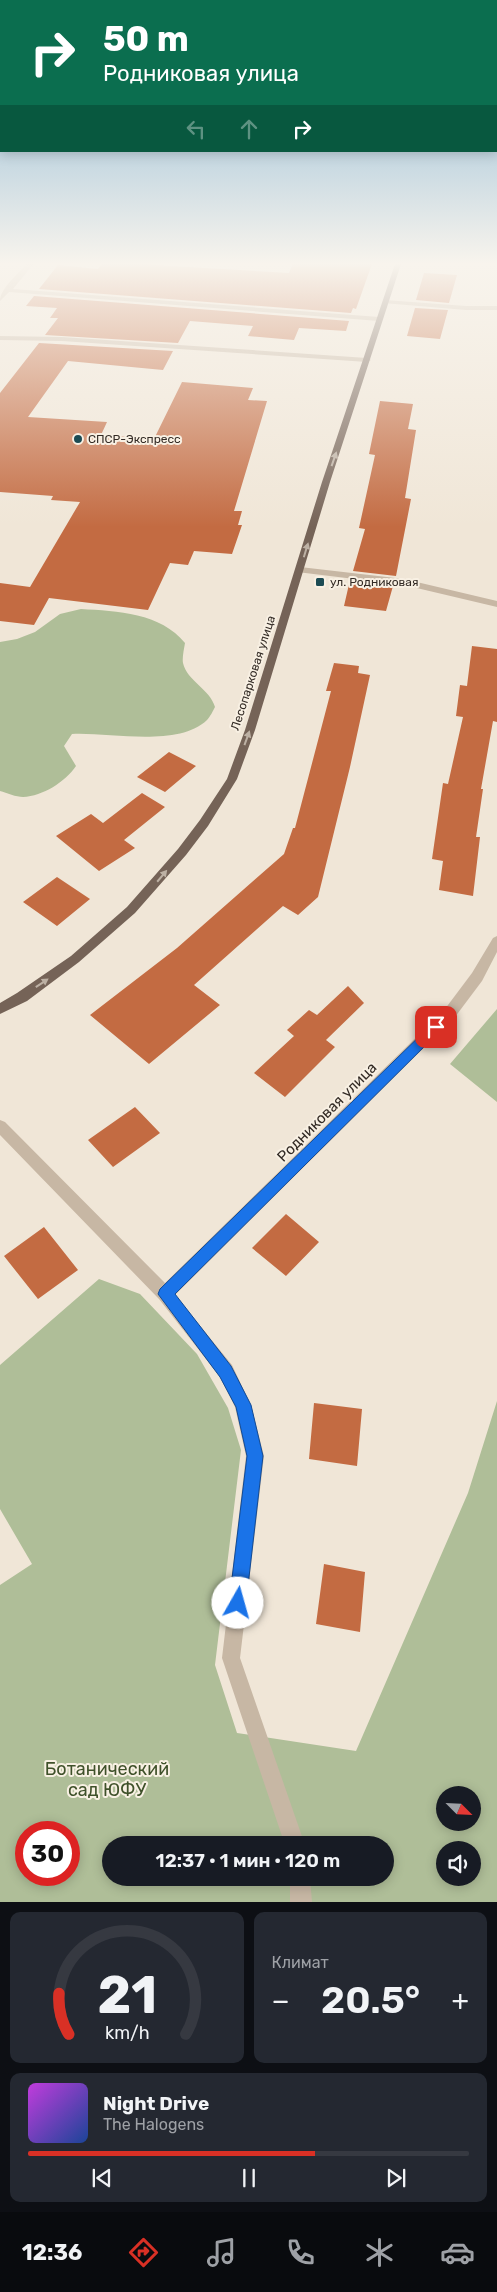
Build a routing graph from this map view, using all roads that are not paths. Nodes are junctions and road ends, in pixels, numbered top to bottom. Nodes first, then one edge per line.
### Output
1 (218, 350) edge
2 (369, 350) edge
3 (366, 360) junction
4 (300, 570) junction
5 (497, 604) edge
6 (497, 941) edge
7 (0, 1009) edge
8 (0, 1126) edge
9 (166, 1294) junction
10 (292, 1836) edge
11 (300, 1886) edge
12 (300, 1902) edge

1 - 3 street
2 - 3 main road, Лесопарковая улица
4 -> 3 main road, Лесопарковая улица
4 - 5 street
7 -> 4 main road, Лесопарковая улица
6 - 9 street, Родниковая улица
8 - 9 street
9 - 10 street
11 - 12 street

